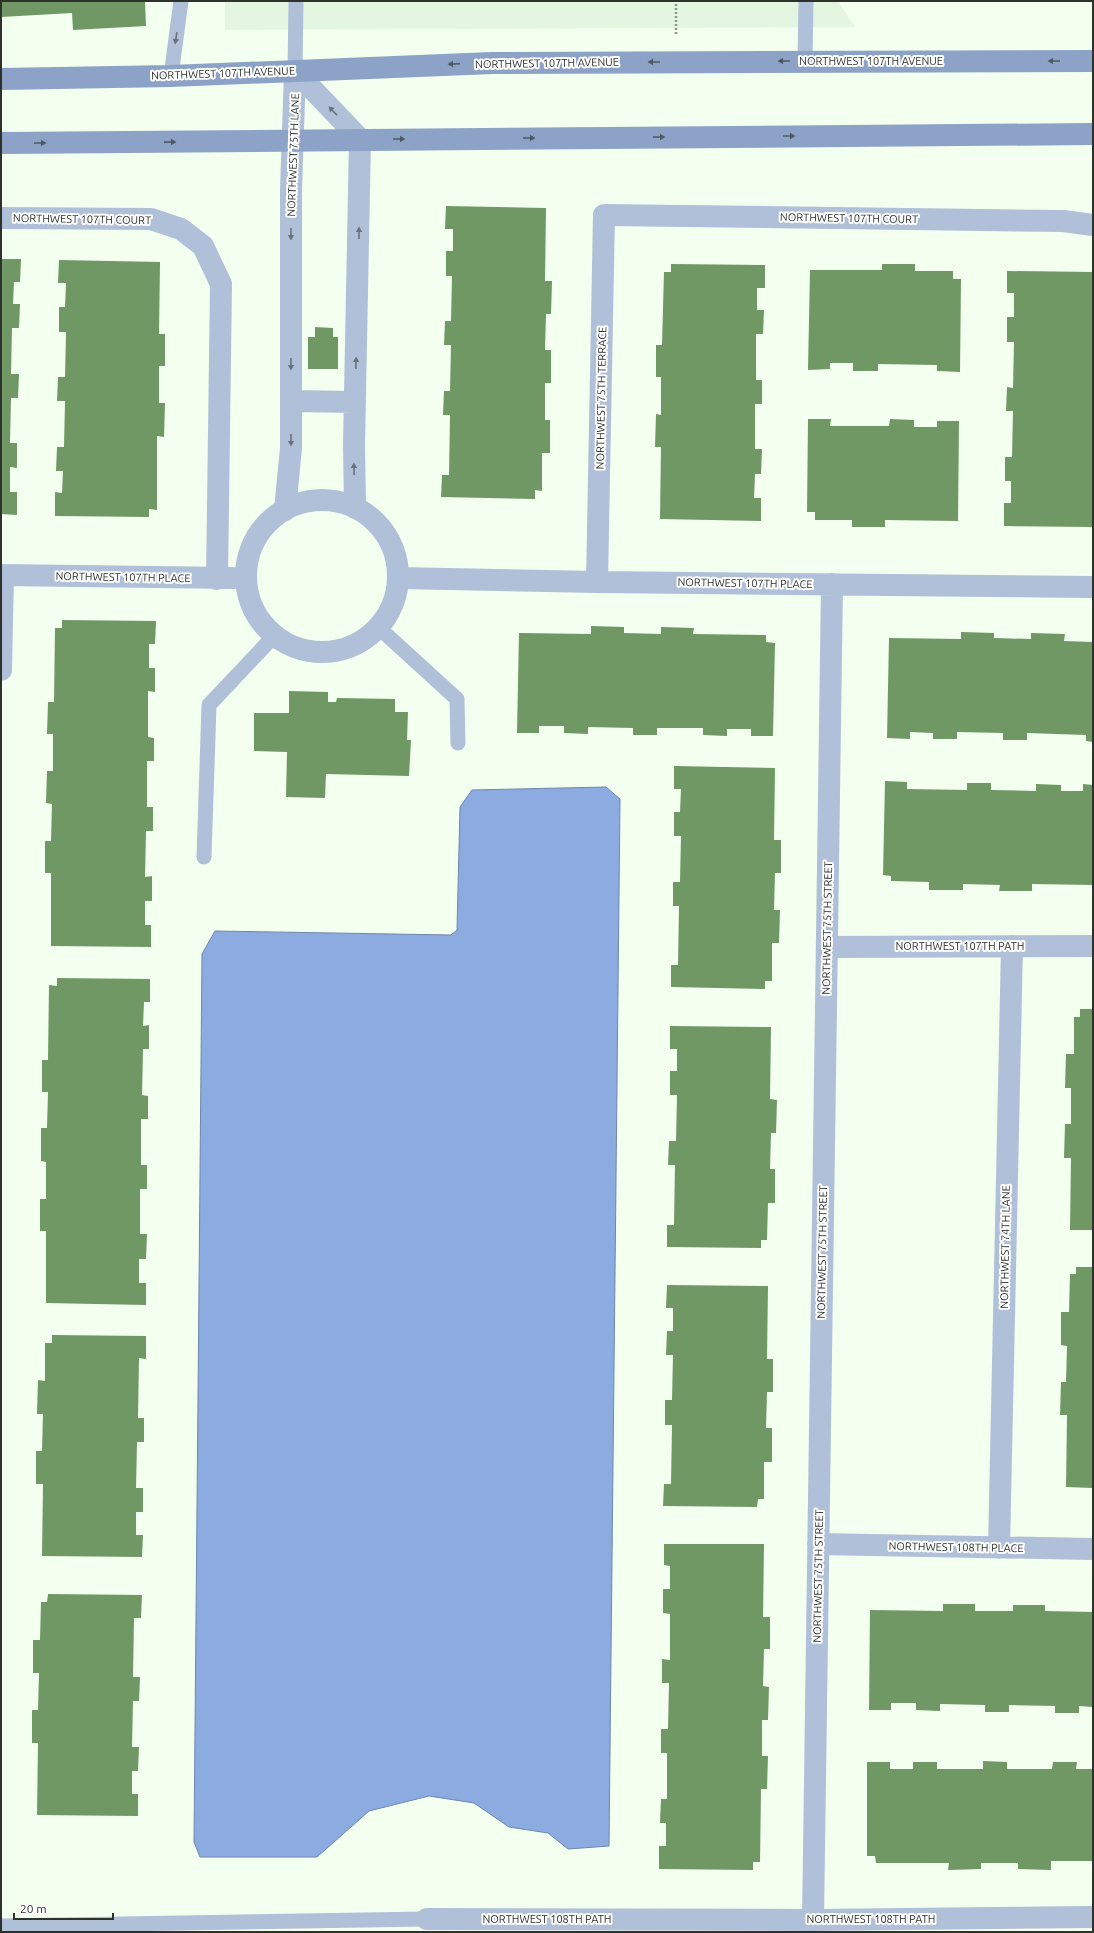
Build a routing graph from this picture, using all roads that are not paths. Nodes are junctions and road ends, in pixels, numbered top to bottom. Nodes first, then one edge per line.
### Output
1 (181, 1) edge
2 (296, 1) edge
3 (806, 1) edge
4 (805, 61) junction
5 (1093, 61) edge
6 (295, 71) junction
7 (171, 76) junction
8 (1, 79) edge
9 (1093, 134) edge
10 (360, 139) junction
11 (293, 140) junction
12 (1, 143) edge
13 (604, 215) joint
14 (1, 218) edge
15 (1093, 225) edge
16 (291, 401) junction
17 (355, 402) junction
18 (355, 508) junction
19 (285, 510) junction
20 (2, 575) edge
21 (246, 578) junction
22 (398, 578) junction
23 (217, 579) junction
24 (597, 582) junction
25 (832, 584) junction
26 (1093, 587) edge
27 (378, 627) junction
28 (274, 636) junction
29 (1, 670) edge
30 (458, 743) dead end
31 (204, 857) dead end
32 (1012, 946) junction
33 (1093, 946) edge
34 (827, 947) junction
35 (818, 1544) junction
36 (999, 1548) junction
37 (1093, 1549) edge
38 (1093, 1917) edge
39 (427, 1919) joint
40 (813, 1920) junction
41 (1, 1926) edge

1 -> 7 lane
2 - 6 lane
3 - 4 lane
5 -> 4 main road, NORTHWEST 107TH AVENUE
4 -> 6 main road, NORTHWEST 107TH AVENUE
6 - 7 main road, NORTHWEST 107TH AVENUE
10 -> 6 street, NORTHWEST 75TH LANE
6 - 11 street, NORTHWEST 75TH LANE
7 - 8 main road, NORTHWEST 107TH AVENUE
10 -> 9 main road
10 - 11 main road
17 -> 10 street
12 -> 11 main road
11 -> 16 street, NORTHWEST 75TH LANE
13 - 15 street, NORTHWEST 107TH COURT
13 - 24 street, NORTHWEST 75TH TERRACE
14 - 23 street, NORTHWEST 107TH COURT
16 - 17 street
16 -> 19 street, NORTHWEST 75TH LANE
18 -> 17 street
18 - 19 street
18 - 22 street
19 - 21 street
20 - 23 street, NORTHWEST 107TH PLACE
20 - 29 street
21 - 23 street, NORTHWEST 107TH PLACE
21 - 28 street
22 - 24 street, NORTHWEST 107TH PLACE
22 - 27 street
24 - 25 street, NORTHWEST 107TH PLACE
25 - 26 street, NORTHWEST 107TH PLACE
25 - 34 street, NORTHWEST 75TH STREET
27 - 28 street
27 - 30 lane
28 - 31 lane
32 - 33 street, NORTHWEST 107TH PATH
32 - 34 street, NORTHWEST 107TH PATH
32 - 36 street, NORTHWEST 74TH LANE
34 - 35 street, NORTHWEST 75TH STREET
35 - 36 street, NORTHWEST 108TH PLACE
35 - 40 street, NORTHWEST 75TH STREET
36 - 37 street, NORTHWEST 108TH PLACE
38 - 40 street, NORTHWEST 108TH PATH
39 - 40 street, NORTHWEST 108TH PATH
39 - 41 lane, NORTHWEST 108TH PATH

